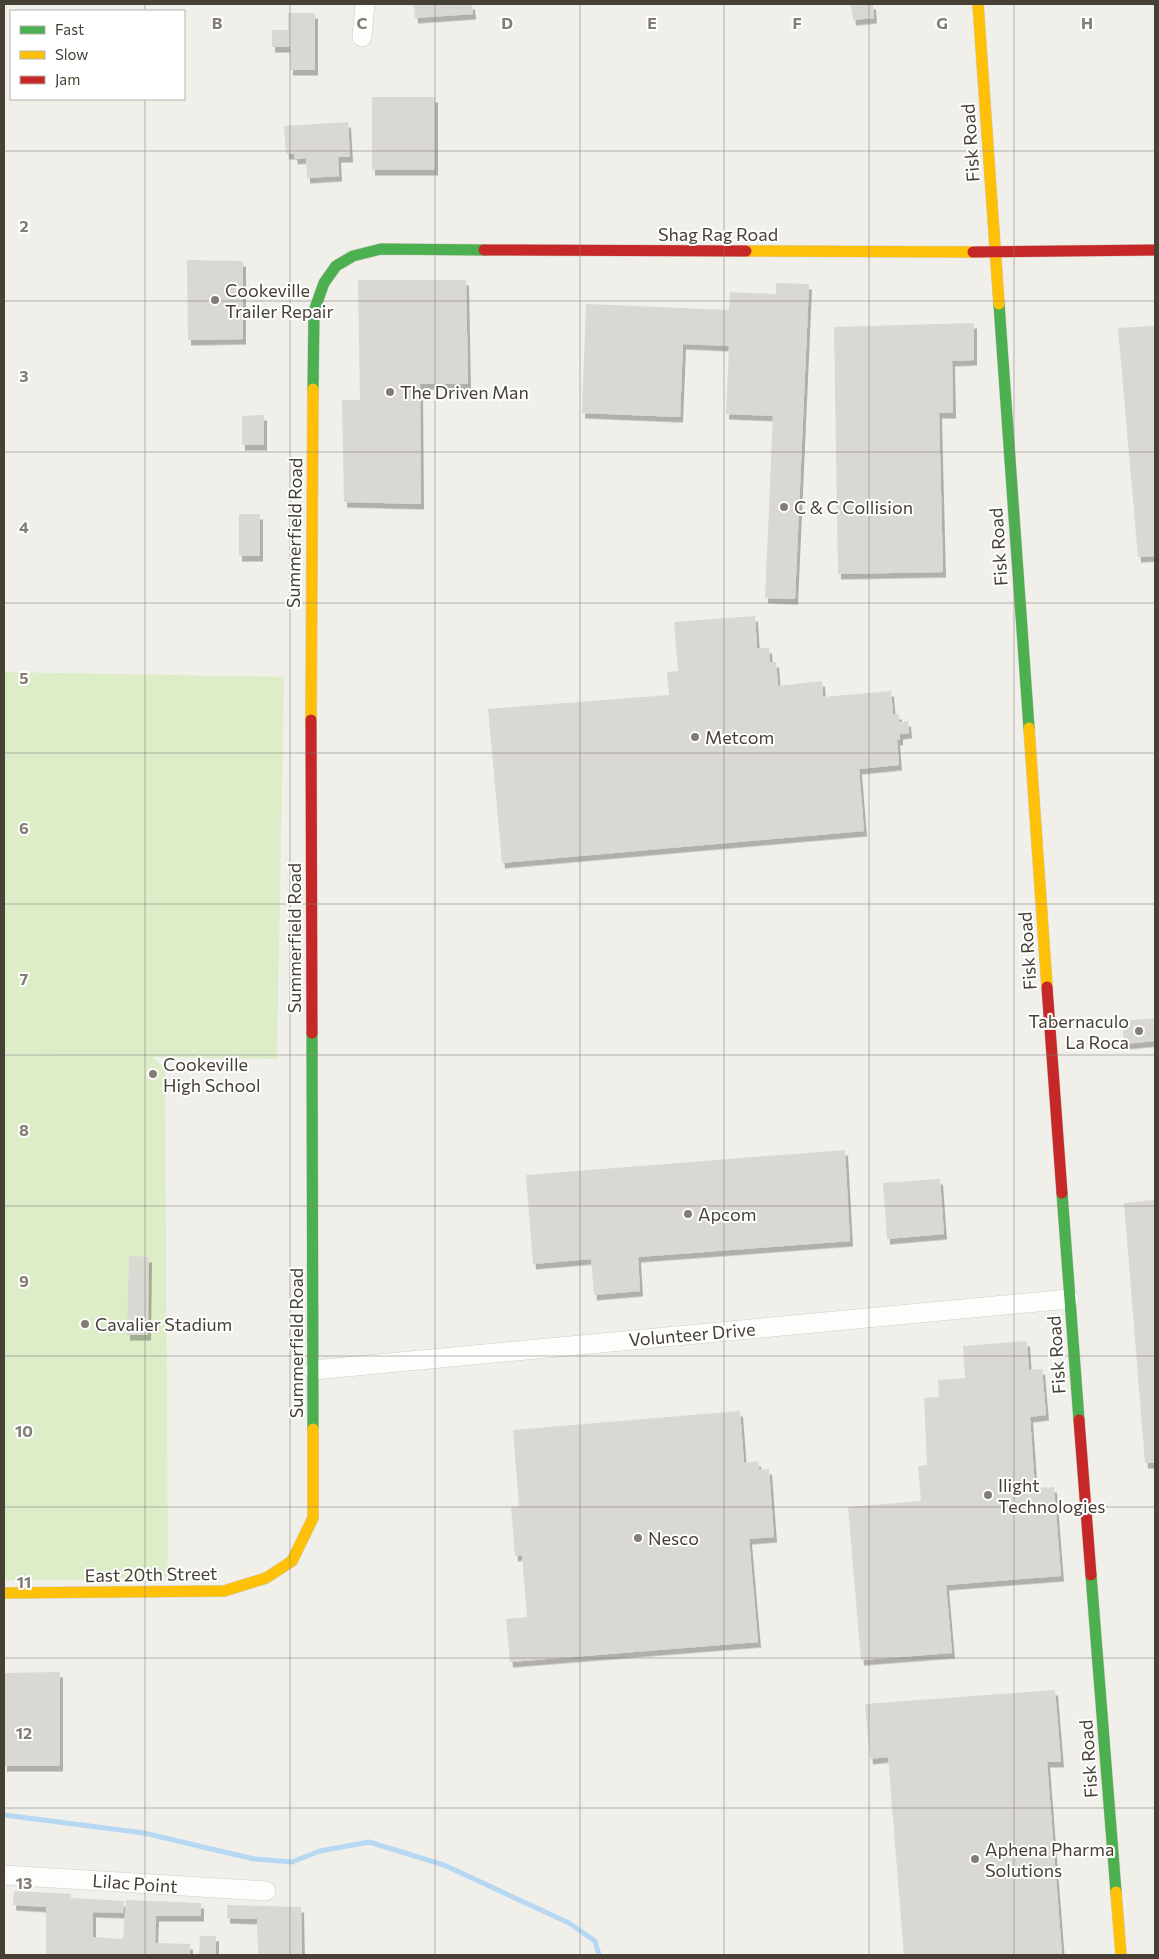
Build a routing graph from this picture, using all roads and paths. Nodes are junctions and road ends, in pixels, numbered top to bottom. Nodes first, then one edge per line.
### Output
1 (365, 4) edge
2 (978, 4) edge
3 (362, 36) dead end
4 (1155, 250) edge
5 (994, 252) junction
6 (314, 311) joint
7 (1070, 1299) junction
8 (314, 1370) junction
9 (292, 1561) joint
10 (4, 1593) edge
11 (4, 1875) edge
12 (266, 1891) dead end
13 (1121, 1955) edge

1 - 3 street
2 - 5 street, Fisk Road
4 - 5 street, Shag Rag Road
5 - 6 street, Shag Rag Road
5 - 7 street, Fisk Road
6 - 8 street, Summerfield Road
7 - 8 street, Volunteer Drive
7 - 13 street, Fisk Road
8 - 9 street, Summerfield Road
9 - 10 street, East 20th Street
11 - 12 street, Lilac Point

